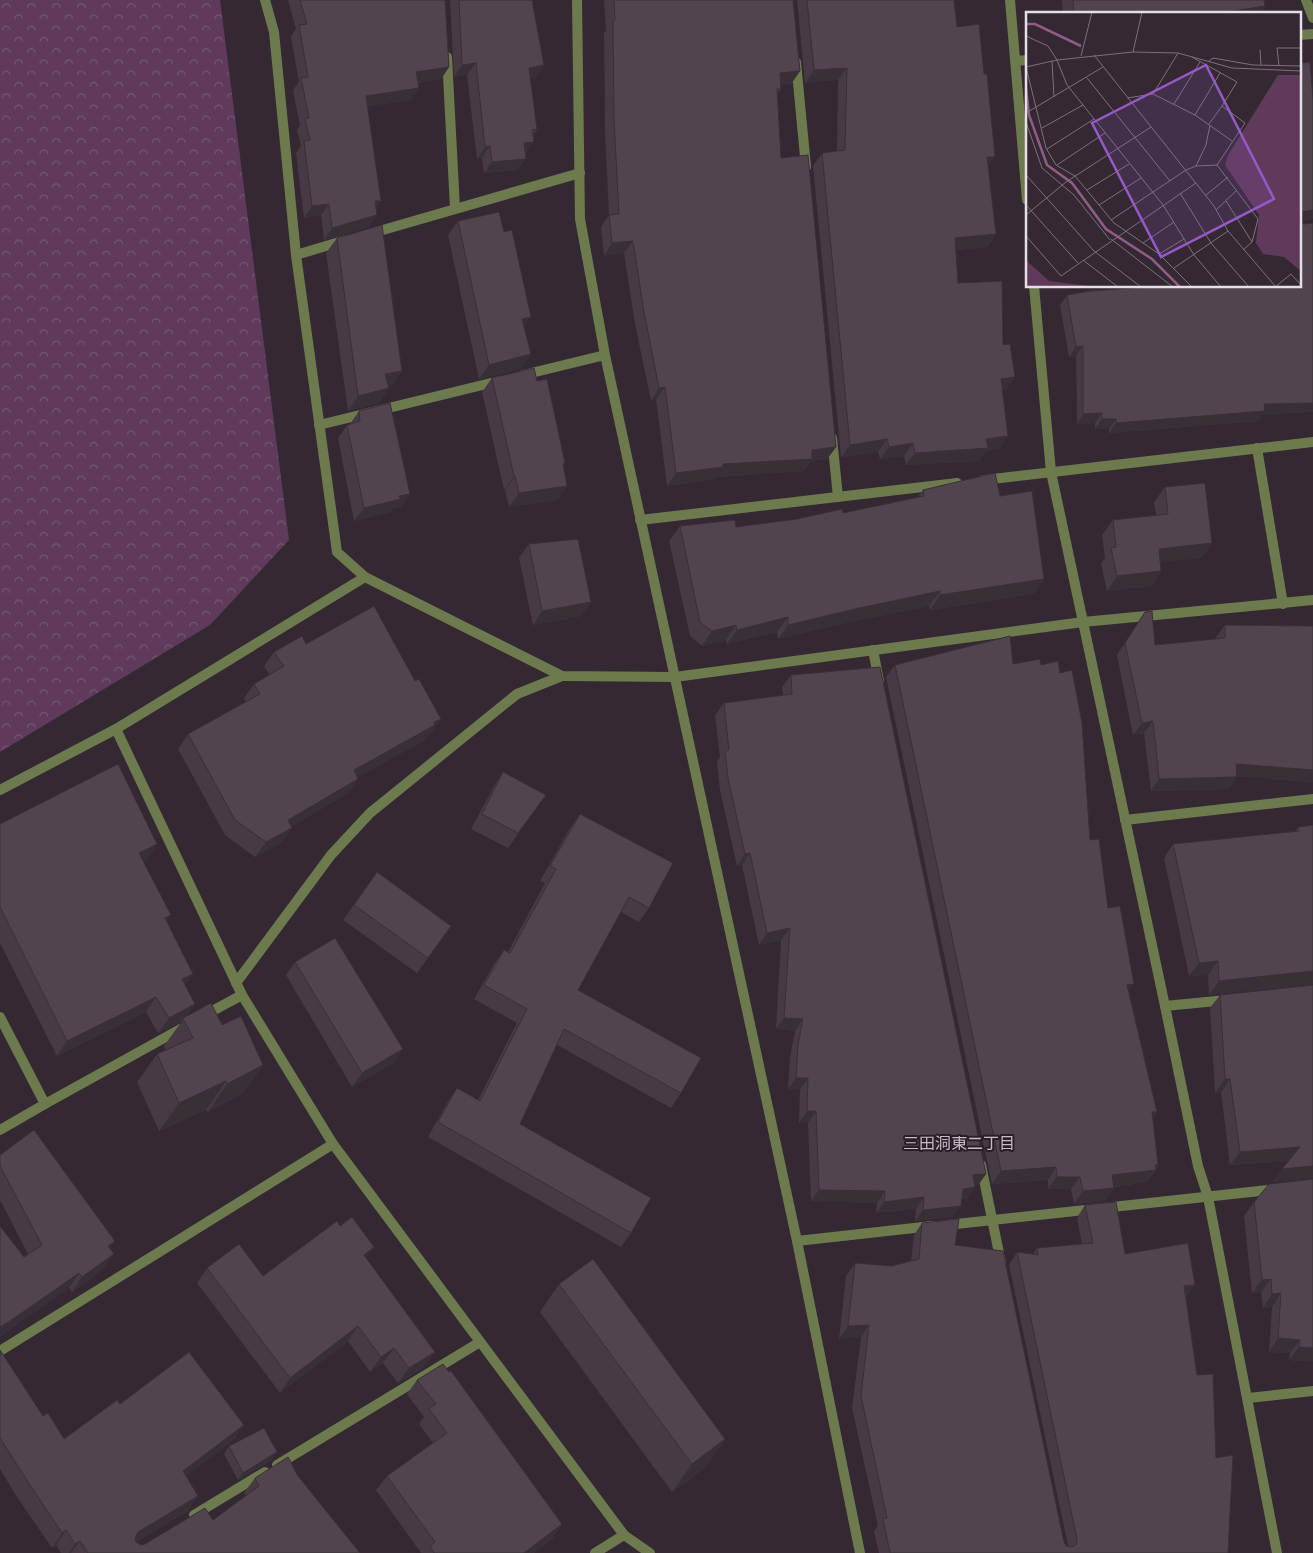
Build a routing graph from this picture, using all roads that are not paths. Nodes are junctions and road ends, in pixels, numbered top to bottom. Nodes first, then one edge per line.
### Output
1 (265, 0) edge
2 (577, 0) edge
3 (1010, 0) edge
4 (1306, 0) edge
5 (1313, 18) edge
6 (1313, 34) edge
7 (1300, 36) edge
8 (446, 50) edge
9 (795, 50) edge
10 (1026, 60) edge
11 (1016, 61) junction
12 (580, 173) junction
13 (808, 179) edge
14 (1026, 187) edge
15 (455, 208) junction
16 (296, 255) junction
17 (1034, 288) edge
18 (605, 355) junction
19 (319, 425) junction
20 (831, 427) edge
21 (1313, 442) edge
22 (1257, 448) junction
23 (1051, 472) junction
24 (838, 497) junction
25 (640, 520) junction
26 (365, 577) junction
27 (1313, 600) edge
28 (1283, 604) junction
29 (1083, 622) junction
30 (873, 650) junction
31 (562, 676) junction
32 (675, 677) junction
33 (881, 689) edge
34 (116, 729) junction
35 (0, 790) edge
36 (1313, 799) edge
37 (1125, 820) junction
38 (236, 983) junction
39 (242, 995) junction
40 (1234, 999) edge
41 (1165, 1006) junction
42 (0, 1017) edge
43 (45, 1104) junction
44 (0, 1130) edge
45 (333, 1144) junction
46 (978, 1152) edge
47 (1284, 1188) edge
48 (1208, 1197) junction
49 (992, 1219) junction
50 (796, 1241) junction
51 (1004, 1277) edge
52 (480, 1342) junction
53 (0, 1351) edge
54 (1313, 1391) edge
55 (1248, 1398) junction
56 (182, 1522) edge
57 (624, 1535) junction
58 (595, 1553) edge
59 (650, 1553) edge
60 (860, 1553) edge
61 (1277, 1553) edge

1 - 16 street
2 - 12 street
3 - 11 street
4 - 5 street
6 - 7 street
8 - 15 street
9 - 13 street
10 - 11 street
11 - 14 street
12 - 15 street
12 - 18 street
15 - 16 street
16 - 19 street
17 - 23 street
18 - 19 street
18 - 25 street
19 - 26 street
20 - 24 street
21 - 22 street
22 - 23 street
22 - 28 street
23 - 24 street
23 - 29 street
24 - 25 street
25 - 32 street
26 - 31 street
26 - 34 street
27 - 28 street
28 - 29 street
29 - 30 street
29 - 37 street
30 - 32 street
30 - 33 street
31 - 32 street
31 - 38 street
32 - 50 street
34 - 35 street
34 - 38 street
36 - 37 street
37 - 41 street
38 - 39 street
39 - 43 street
39 - 45 street
40 - 41 street
41 - 48 street
42 - 43 street
43 - 44 street
45 - 52 street
45 - 53 street
46 - 49 street
47 - 48 street
48 - 49 street
48 - 55 street
49 - 50 street
49 - 51 street
50 - 60 street
52 - 56 street
52 - 57 street
54 - 55 street
55 - 61 street
57 - 58 street
57 - 59 street

